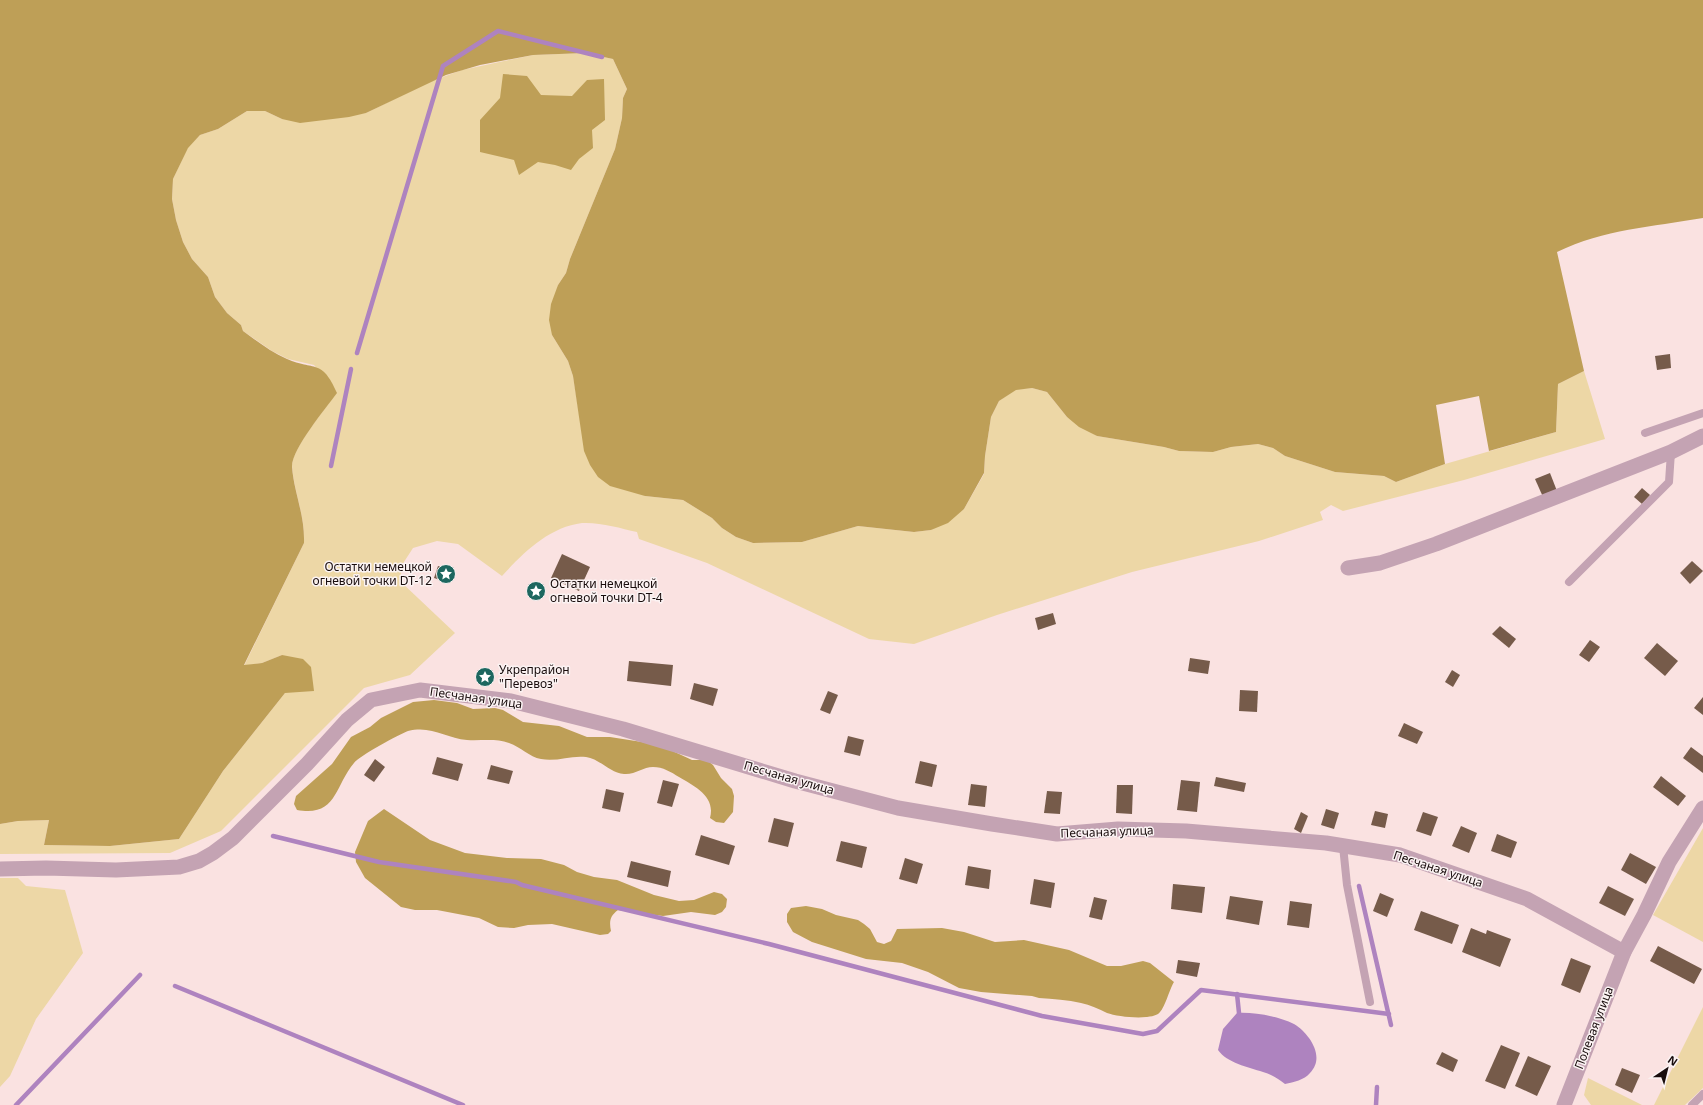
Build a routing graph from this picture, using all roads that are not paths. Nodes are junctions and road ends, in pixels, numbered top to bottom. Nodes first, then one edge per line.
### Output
1 (1703, 413) edge
2 (1645, 433) dead end
3 (1703, 436) edge
4 (1671, 452) junction
5 (1348, 568) dead end
6 (1569, 582) dead end
7 (1703, 808) edge
8 (1343, 846) junction
9 (0, 869) edge
10 (1624, 952) junction
11 (1370, 1002) dead end
12 (1703, 1094) edge
13 (1566, 1104) edge
14 (1692, 1105) edge

1 - 2 lane
3 - 4 street
4 - 5 street
4 - 6 lane
7 - 10 street
8 - 9 street, Песчаная улица
8 - 10 street, Песчаная улица
8 - 11 lane
10 - 13 street, Полевая улица
12 - 14 lane

